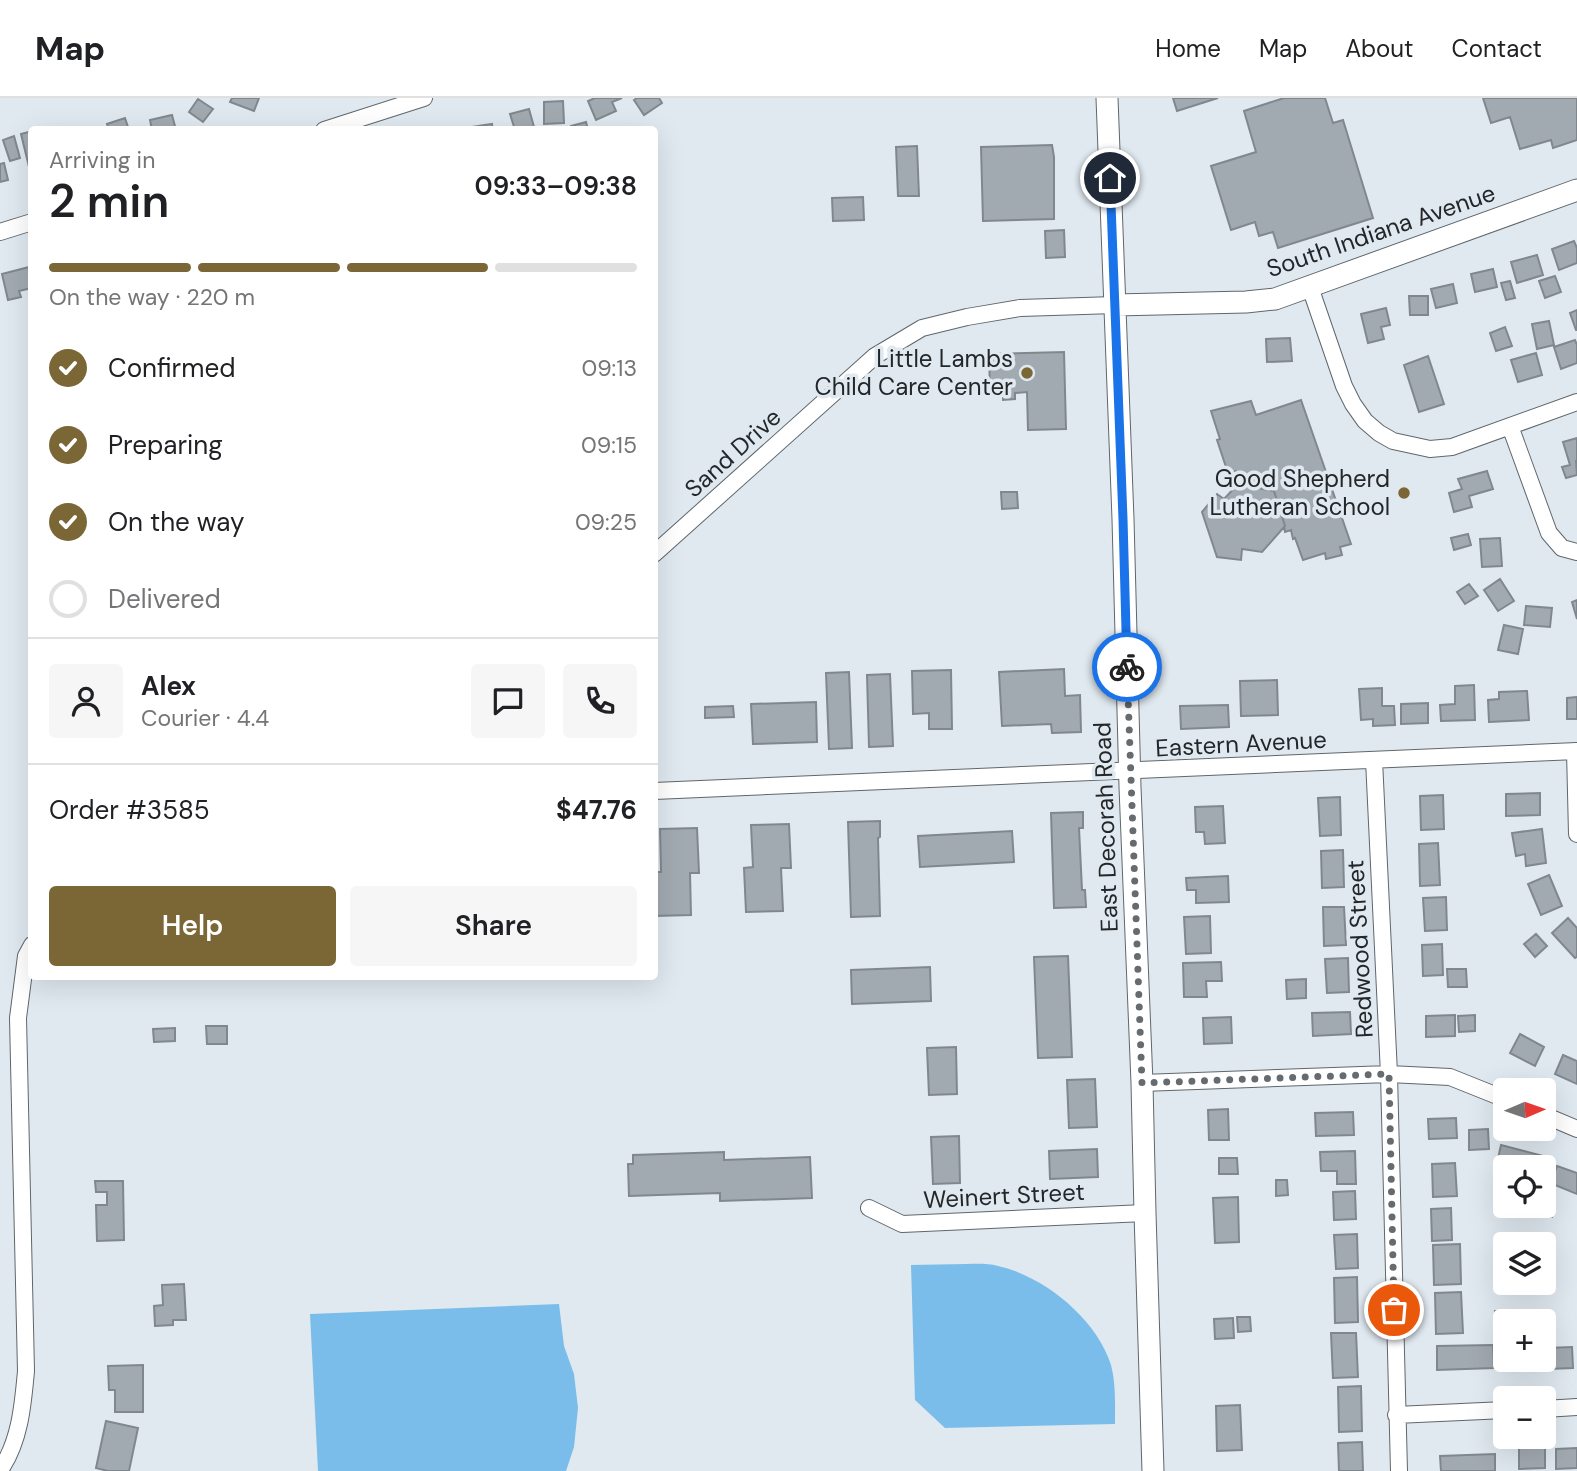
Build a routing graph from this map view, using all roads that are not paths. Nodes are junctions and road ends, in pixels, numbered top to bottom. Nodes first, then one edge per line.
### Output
1 (424, 98) edge
2 (1107, 98) edge
3 (336, 126) edge
4 (1577, 190) edge
5 (28, 223) edge
6 (0, 232) edge
7 (1310, 287) junction
8 (1115, 305) junction
9 (1577, 402) edge
10 (1510, 426) junction
11 (658, 550) edge
12 (1564, 553) edge
13 (1576, 751) edge
14 (1374, 760) junction
15 (1130, 771) junction
16 (658, 791) edge
17 (1577, 834) edge
18 (28, 952) edge
19 (1389, 1074) junction
20 (1142, 1083) junction
21 (1493, 1094) edge
22 (1556, 1120) edge
23 (1577, 1129) edge
24 (869, 1208) dead end
25 (1144, 1213) junction
26 (1577, 1407) edge
27 (1556, 1408) edge
28 (1493, 1411) edge
29 (1396, 1415) junction
30 (0, 1470) edge
31 (1153, 1471) edge
32 (1399, 1471) edge

1 - 3 street
2 - 8 street, East Decorah Road
4 - 7 street, South Indiana Avenue
5 - 6 street
7 - 8 street, South Indiana Avenue
7 - 10 street
8 - 11 street, Sand Drive
8 - 15 street, East Decorah Road
9 - 10 street
10 - 12 street
13 - 14 street, Eastern Avenue
13 - 17 street
14 - 15 street, Eastern Avenue
14 - 19 street, Redwood Street
15 - 16 street, Eastern Avenue
15 - 20 street, East Decorah Road
18 - 30 street
19 - 20 street
19 - 21 street
19 - 29 street, Redwood Street
20 - 25 street, East Decorah Road
22 - 23 street
24 - 25 street, Weinert Street
25 - 31 street, East Decorah Road
26 - 27 street
28 - 29 street
29 - 32 street, Redwood Street

